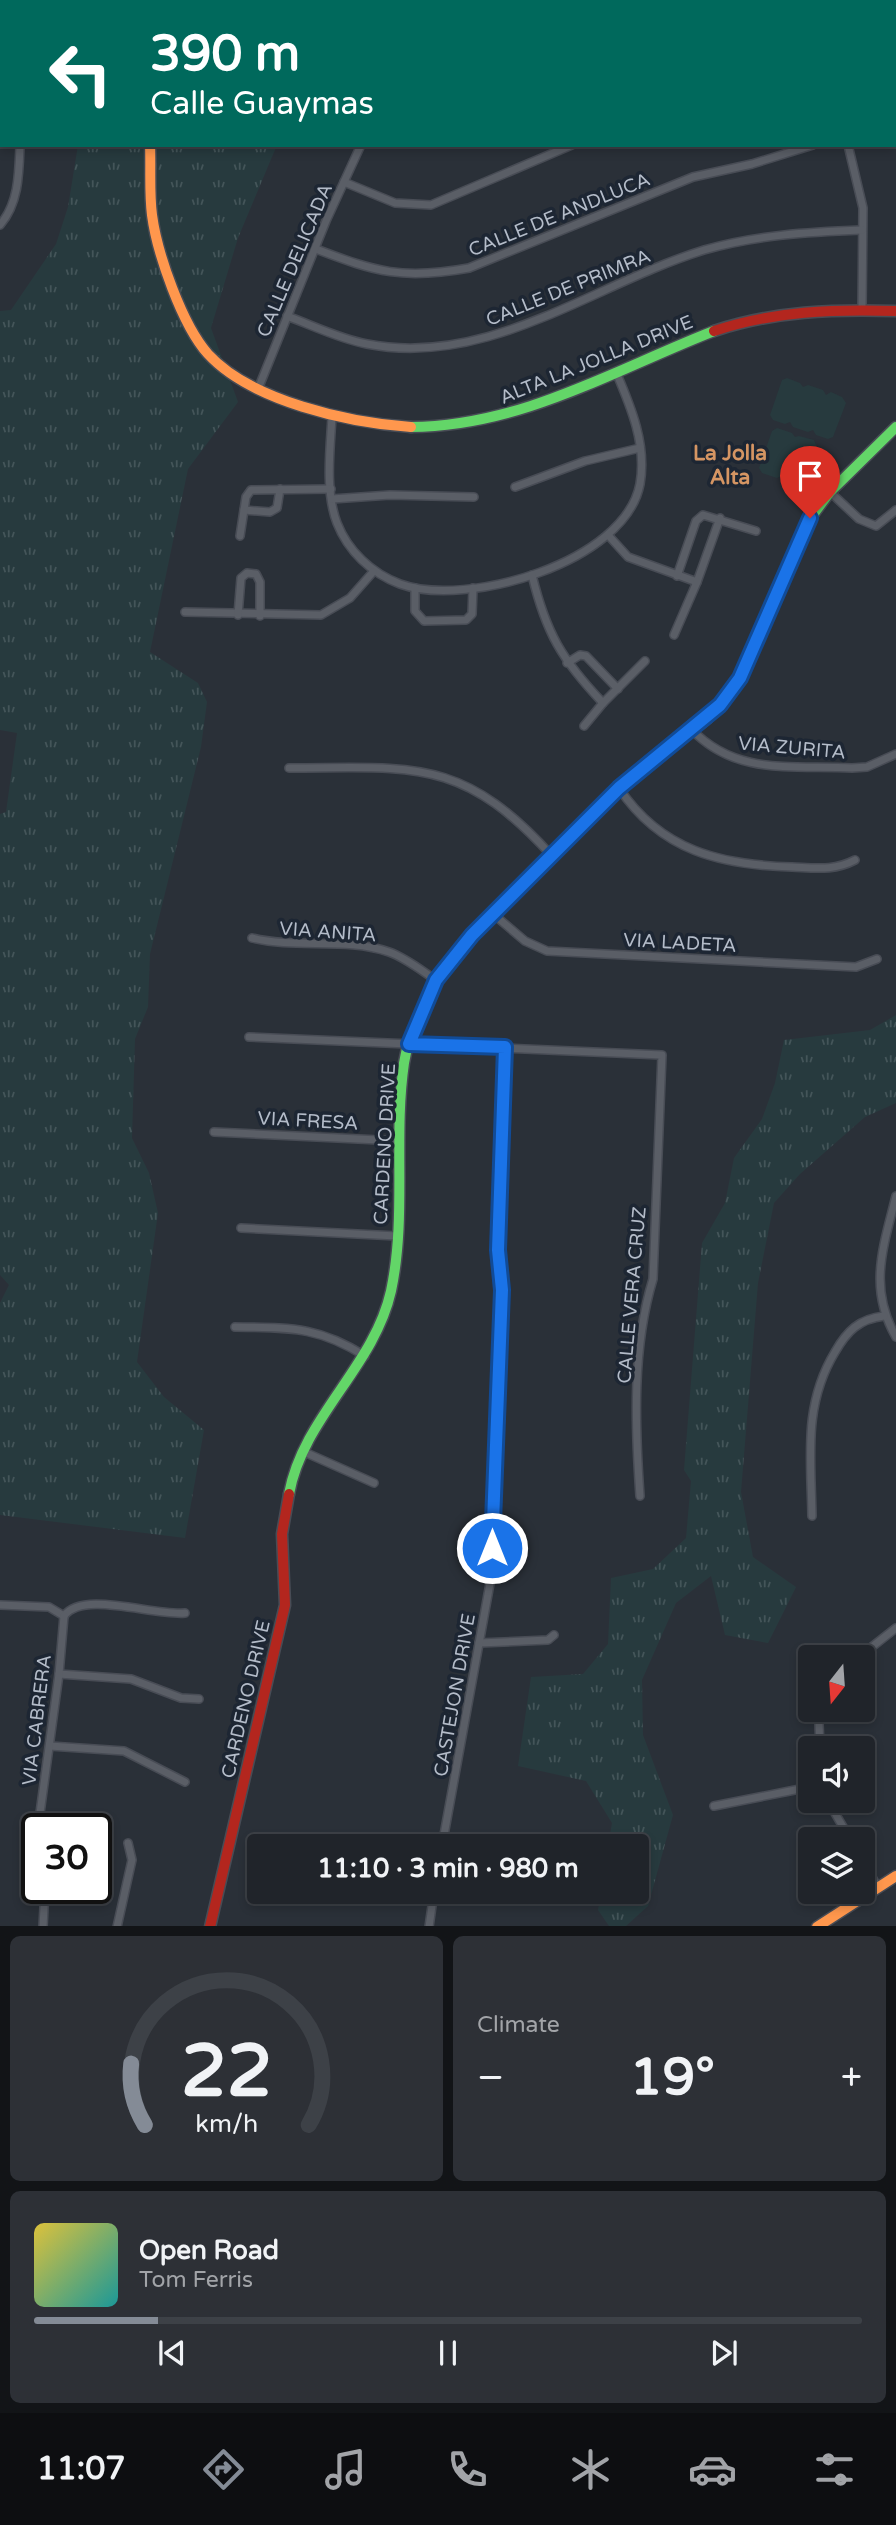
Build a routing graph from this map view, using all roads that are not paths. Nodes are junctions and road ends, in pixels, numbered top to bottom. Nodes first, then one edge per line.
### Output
1 (20, 147) edge
2 (150, 147) edge
3 (360, 147) edge
4 (567, 147) edge
5 (807, 147) edge
6 (848, 147) edge
7 (344, 182) junction
8 (0, 225) edge
9 (862, 230) junction
10 (316, 249) junction
11 (862, 309) junction
12 (896, 311) edge
13 (288, 316) junction
14 (615, 372) junction
15 (258, 388) junction
16 (332, 417) junction
17 (896, 427) edge
18 (640, 448) junction
19 (515, 487) dead end
20 (280, 489) junction
21 (331, 489) junction
22 (830, 492) junction
23 (474, 497) dead end
24 (332, 499) junction
25 (244, 510) junction
26 (896, 510) edge
27 (720, 518) junction
28 (756, 531) dead end
29 (608, 535) junction
30 (240, 536) dead end
31 (373, 572) junction
32 (532, 575) junction
33 (677, 576) junction
34 (696, 582) junction
35 (415, 588) junction
36 (473, 588) junction
37 (185, 612) dead end
38 (238, 615) junction
39 (260, 616) junction
40 (674, 635) dead end
41 (645, 661) dead end
42 (567, 663) junction
43 (618, 689) junction
44 (603, 704) junction
45 (584, 726) dead end
46 (692, 730) junction
47 (896, 754) edge
48 (289, 768) dead end
49 (619, 788) junction
50 (551, 855) junction
51 (855, 860) dead end
52 (492, 913) junction
53 (252, 938) dead end
54 (877, 959) dead end
55 (436, 980) junction
56 (250, 1037) dead end
57 (409, 1044) junction
58 (505, 1047) junction
59 (214, 1132) dead end
60 (400, 1141) junction
61 (896, 1196) edge
62 (241, 1228) dead end
63 (397, 1236) junction
64 (884, 1316) junction
65 (235, 1327) dead end
66 (896, 1338) edge
67 (365, 1356) junction
68 (302, 1451) junction
69 (374, 1483) dead end
70 (639, 1496) dead end
71 (812, 1516) dead end
72 (0, 1605) edge
73 (185, 1613) dead end
74 (64, 1615) junction
75 (896, 1628) edge
76 (554, 1634) dead end
77 (479, 1643) junction
78 (874, 1645) edge
79 (59, 1674) junction
80 (199, 1699) dead end
81 (50, 1746) junction
82 (185, 1783) dead end
83 (798, 1789) edge
84 (714, 1806) dead end
85 (40, 1813) edge
86 (444, 1834) edge
87 (128, 1843) dead end
88 (896, 1876) edge
89 (875, 1883) edge
90 (878, 1888) junction
91 (44, 1904) edge
92 (432, 1904) edge
93 (43, 1926) edge
94 (117, 1926) edge
95 (210, 1926) edge
96 (429, 1926) edge
97 (819, 1926) edge

1 - 8 street
2 - 15 street, ALTA LA JOLLA DRIVE
3 - 7 street, CALLE DELICADA
4 - 7 street
5 - 10 street, CALLE DE ANDLUCA
6 - 9 street
7 - 10 street, CALLE DELICADA
9 - 11 street
9 - 13 street, CALLE DE PRIMRA
10 - 13 street, CALLE DELICADA
11 - 12 street, ALTA LA JOLLA DRIVE
11 - 14 street, ALTA LA JOLLA DRIVE
13 - 15 street, CALLE DELICADA
14 - 16 street, ALTA LA JOLLA DRIVE
14 - 18 street
15 - 16 street, ALTA LA JOLLA DRIVE
16 - 21 street
17 - 22 street, CARDENO DRIVE
18 - 19 street
18 - 29 street
20 - 21 street
20 - 25 street
20 - 25 street
21 - 24 street
22 - 26 street
22 - 46 street, CARDENO DRIVE
23 - 24 street
24 - 31 street
25 - 30 street
27 - 28 street
27 - 33 street
27 - 34 street
29 - 32 street
29 - 33 street
31 - 35 street
31 - 39 street
32 - 36 street
32 - 42 street
33 - 34 street
34 - 40 street
35 - 36 street
35 - 36 street
37 - 38 street
38 - 39 street
38 - 39 street
41 - 43 street
42 - 43 street
42 - 44 street
43 - 44 street
44 - 45 street
46 - 47 street, VIA ZURITA
46 - 49 street, CARDENO DRIVE
48 - 50 street
49 - 50 street, CARDENO DRIVE
49 - 51 street
50 - 52 street, CARDENO DRIVE
52 - 54 street, VIA LADETA
52 - 55 street, CARDENO DRIVE
53 - 55 street, VIA ANITA
55 - 57 street, CARDENO DRIVE
56 - 57 street
57 - 58 street
57 - 60 street, CARDENO DRIVE
58 - 70 street, CALLE VERA CRUZ
58 - 77 street, CASTEJON DRIVE
59 - 60 street, VIA FRESA
60 - 63 street, CARDENO DRIVE
61 - 64 street
62 - 63 street
63 - 67 street, CARDENO DRIVE
64 - 66 street
64 - 71 street
65 - 67 street
67 - 68 street, CARDENO DRIVE
68 - 69 street
68 - 95 street, CARDENO DRIVE
72 - 74 street
73 - 74 street
74 - 79 street, VIA CABRERA
75 - 78 street
76 - 77 street
77 - 86 street, CASTEJON DRIVE
79 - 80 street
79 - 81 street, VIA CABRERA
81 - 82 street
81 - 85 street, VIA CABRERA
83 - 84 street
87 - 94 street
88 - 90 street
89 - 90 street
90 - 97 street
91 - 93 street
92 - 96 street

